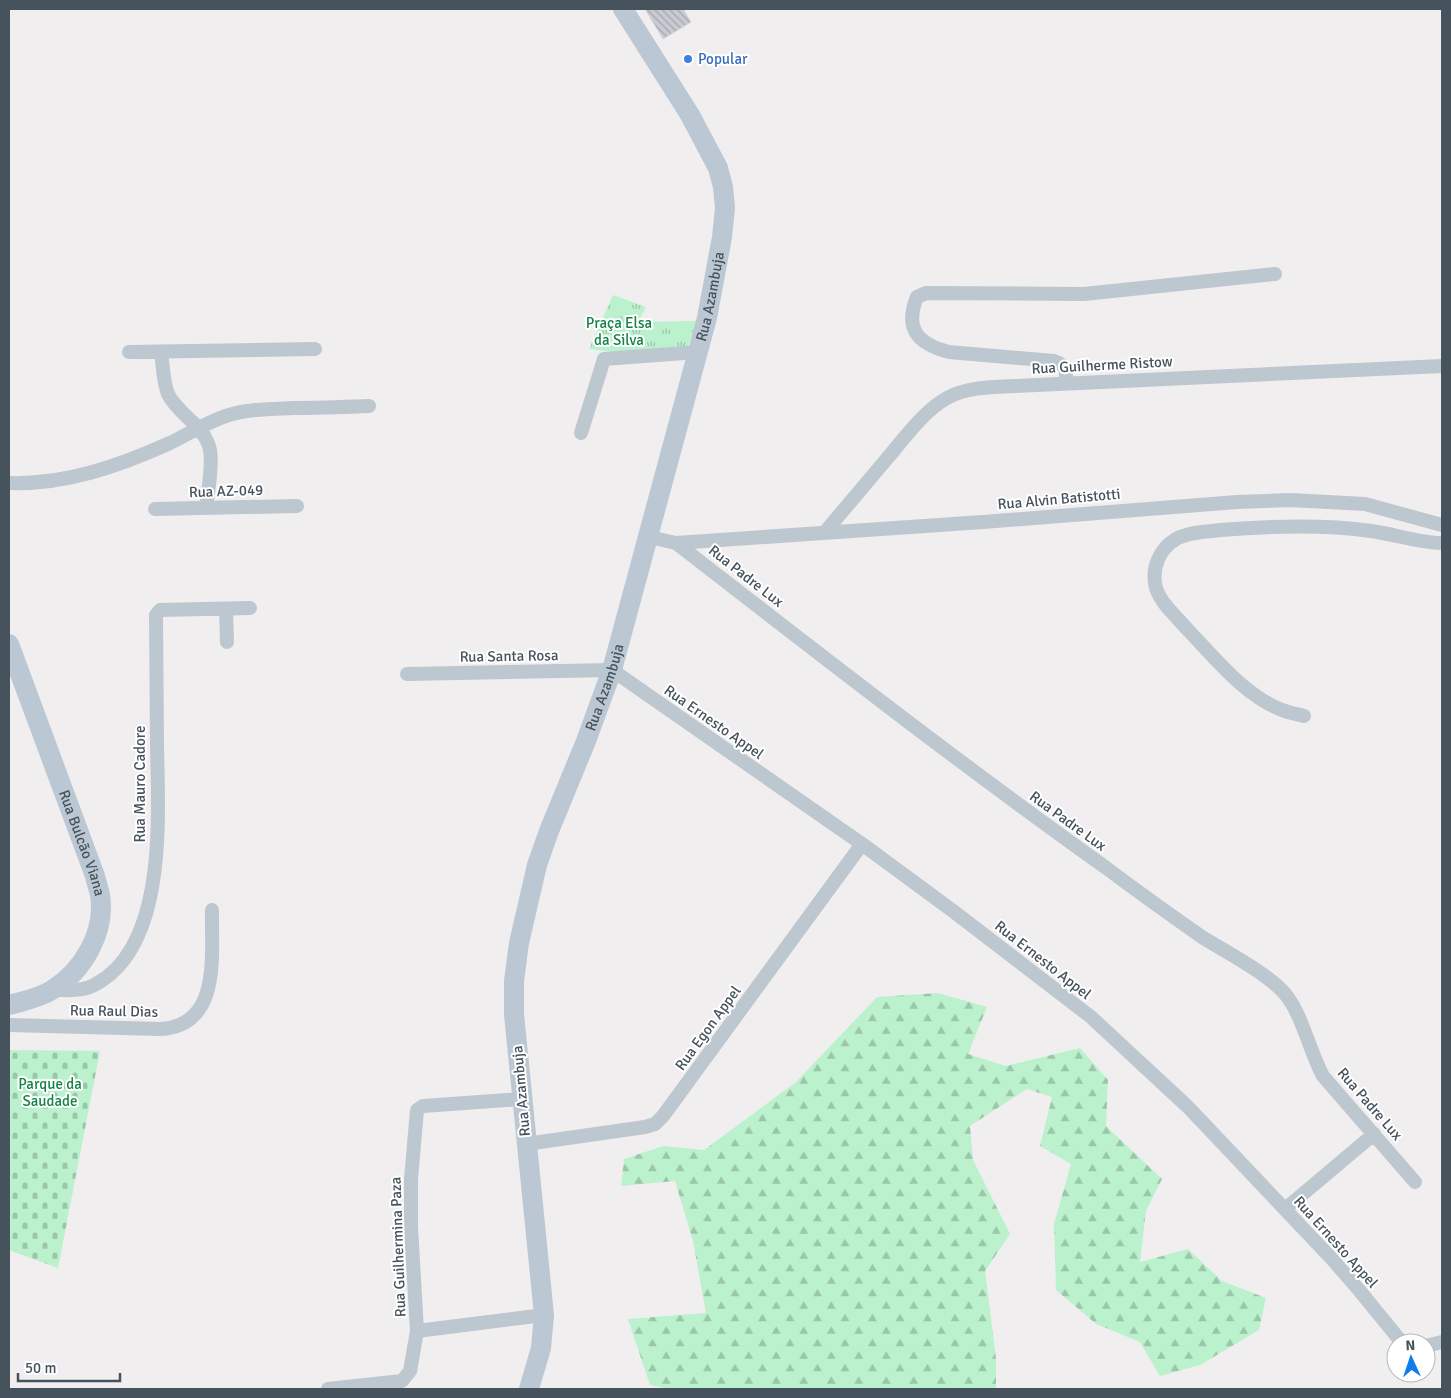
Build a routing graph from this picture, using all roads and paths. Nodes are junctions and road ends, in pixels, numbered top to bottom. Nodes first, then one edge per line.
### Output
1 (622, 9) edge
2 (1275, 274) dead end
3 (316, 349) dead end
4 (129, 352) dead end
5 (161, 352) junction
6 (698, 352) junction
7 (1442, 366) edge
8 (1066, 383) junction
9 (369, 406) dead end
10 (199, 429) junction
11 (581, 433) dead end
12 (9, 483) edge
13 (297, 506) dead end
14 (206, 508) junction
15 (155, 510) dead end
16 (1442, 525) edge
17 (825, 532) junction
18 (649, 536) junction
19 (676, 543) junction
20 (1442, 543) edge
21 (250, 608) dead end
22 (226, 609) junction
23 (227, 642) dead end
24 (9, 644) edge
25 (612, 670) junction
26 (407, 674) dead end
27 (1304, 716) dead end
28 (862, 844) junction
29 (212, 910) dead end
30 (52, 990) junction
31 (9, 1006) edge
32 (9, 1025) edge
33 (522, 1099) junction
34 (1374, 1134) junction
35 (526, 1144) junction
36 (1415, 1182) dead end
37 (1285, 1209) junction
38 (544, 1315) junction
39 (417, 1331) junction
40 (1394, 1333) edge
41 (328, 1389) edge
42 (529, 1389) edge

1 - 6 main road, Rua Azambuja
2 - 8 street
3 - 5 street
4 - 5 street
5 - 10 street
6 - 11 street
6 - 18 main road, Rua Azambuja
7 - 8 street, Rua Guilherme Ristow
8 - 17 street, Rua Guilherme Ristow
9 - 10 street
10 - 12 street
10 - 14 street
13 - 14 street, Rua AZ-049
14 - 15 street, Rua AZ-049
16 - 17 street, Rua Alvin Batistotti
17 - 19 street, Rua Alvin Batistotti
18 - 19 street, Rua Padre Lux
18 - 25 main road, Rua Azambuja
19 - 34 street, Rua Padre Lux
20 - 27 street
21 - 22 street, Rua Mauro Cadore
22 - 23 street
22 - 30 street, Rua Mauro Cadore
24 - 30 main road, Rua Bulcão Viana
25 - 26 street, Rua Santa Rosa
25 - 28 street, Rua Ernesto Appel
25 - 33 main road, Rua Azambuja
28 - 35 street, Rua Egon Appel
28 - 37 street, Rua Ernesto Appel
29 - 32 street, Rua Raul Dias
30 - 31 main road, Rua Bulcão Viana
33 - 35 main road, Rua Azambuja
33 - 39 street, Rua Guilhermina Paza
34 - 36 street, Rua Padre Lux
34 - 37 street
35 - 38 main road, Rua Azambuja
37 - 40 street, Rua Ernesto Appel
38 - 39 street, Rua Guilhermina Paza
38 - 42 main road, Rua Azambuja
39 - 41 street

